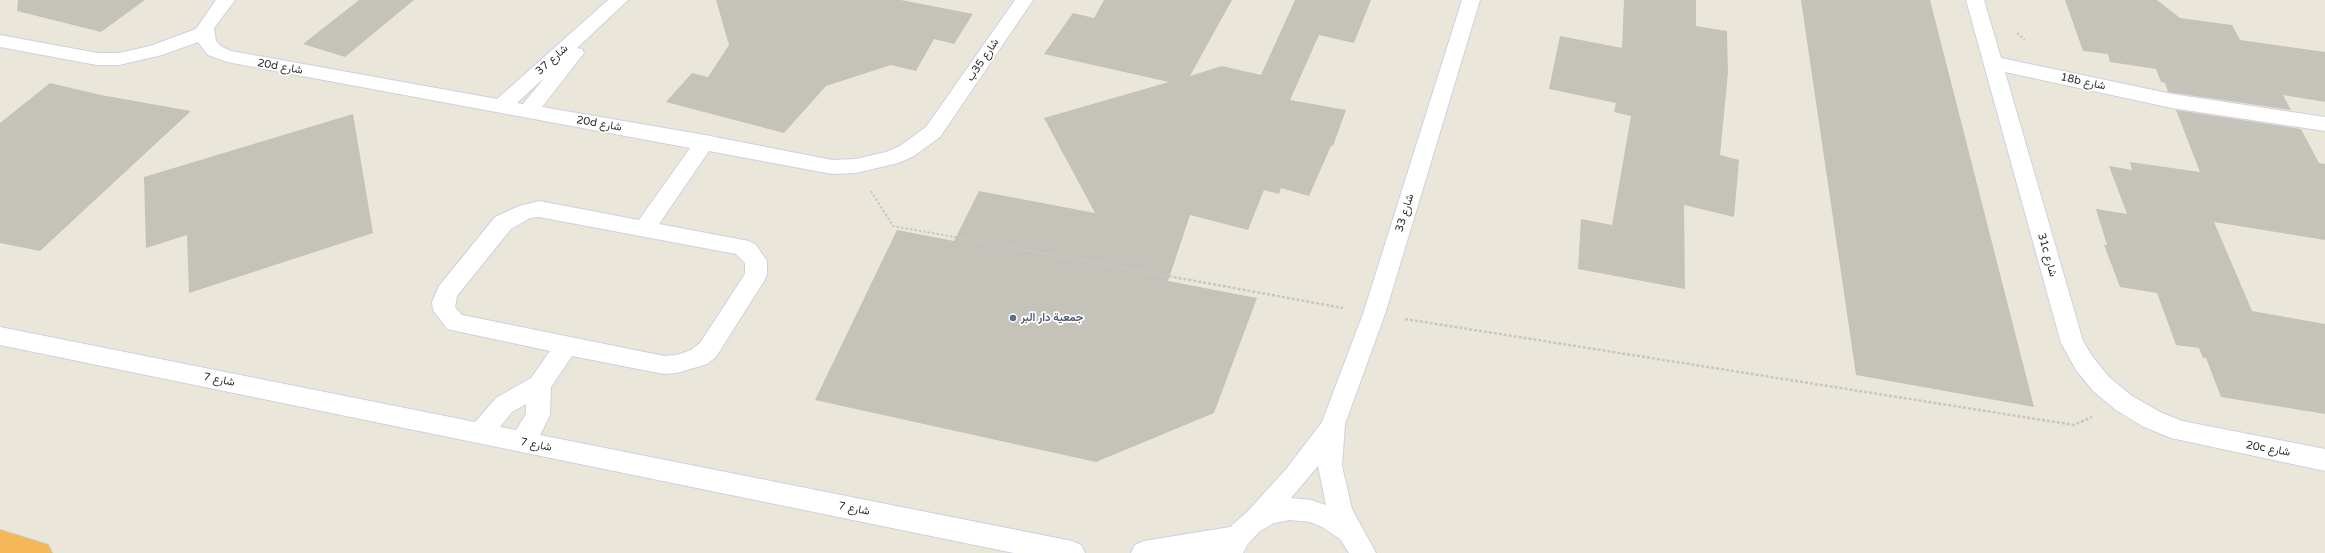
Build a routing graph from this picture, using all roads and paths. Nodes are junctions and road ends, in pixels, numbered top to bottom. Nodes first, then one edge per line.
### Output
1 (226, 0) edge
2 (619, 0) edge
3 (1024, 0) edge
4 (1472, 0) edge
5 (1975, 0) edge
6 (605, 14) junction
7 (205, 32) junction
8 (0, 41) edge
9 (1996, 72) junction
10 (500, 107) junction
11 (527, 112) junction
12 (942, 121) joint
13 (2325, 124) edge
14 (705, 142) junction
15 (856, 166) junction
16 (645, 228) junction
17 (1374, 314) junction
18 (0, 336) edge
19 (567, 345) junction
20 (539, 385) junction
21 (2124, 403) junction
22 (1333, 424) junction
23 (480, 433) junction
24 (2210, 438) joint
25 (521, 442) junction
26 (2325, 460) edge
27 (1239, 538) edge
28 (0, 542) edge
29 (1360, 547) edge
30 (39, 553) edge
31 (1072, 553) edge
32 (1144, 553) edge

1 - 7 street
2 - 6 street, شارع 37
3 - 12 street, شارع 35ب
4 - 17 street, شارع 33
5 - 9 street, 31c شارع
6 - 10 street, شارع 37
6 - 11 street, شارع 37
7 - 8 street
7 - 10 street, 20d شارع
9 - 13 street, 18b شارع
9 - 21 street, 31c شارع
10 - 11 street, 20d شارع
11 - 14 street, 20d شارع
12 - 15 street, 20d شارع
14 - 15 street, 20d شارع
14 - 16 street
15 - 17 path
16 - 19 street
16 - 19 street
17 - 21 path
17 - 22 street, شارع 33
18 - 23 street, شارع 7
19 - 20 street
20 - 23 street
20 - 25 street
21 - 24 street, 31c شارع
22 - 27 street, شارع 33
22 - 29 street, شارع 33
23 - 25 street, شارع 7
24 - 26 street, 20c شارع
25 - 31 street, شارع 7
27 - 29 street
27 - 32 street
28 - 30 highway

